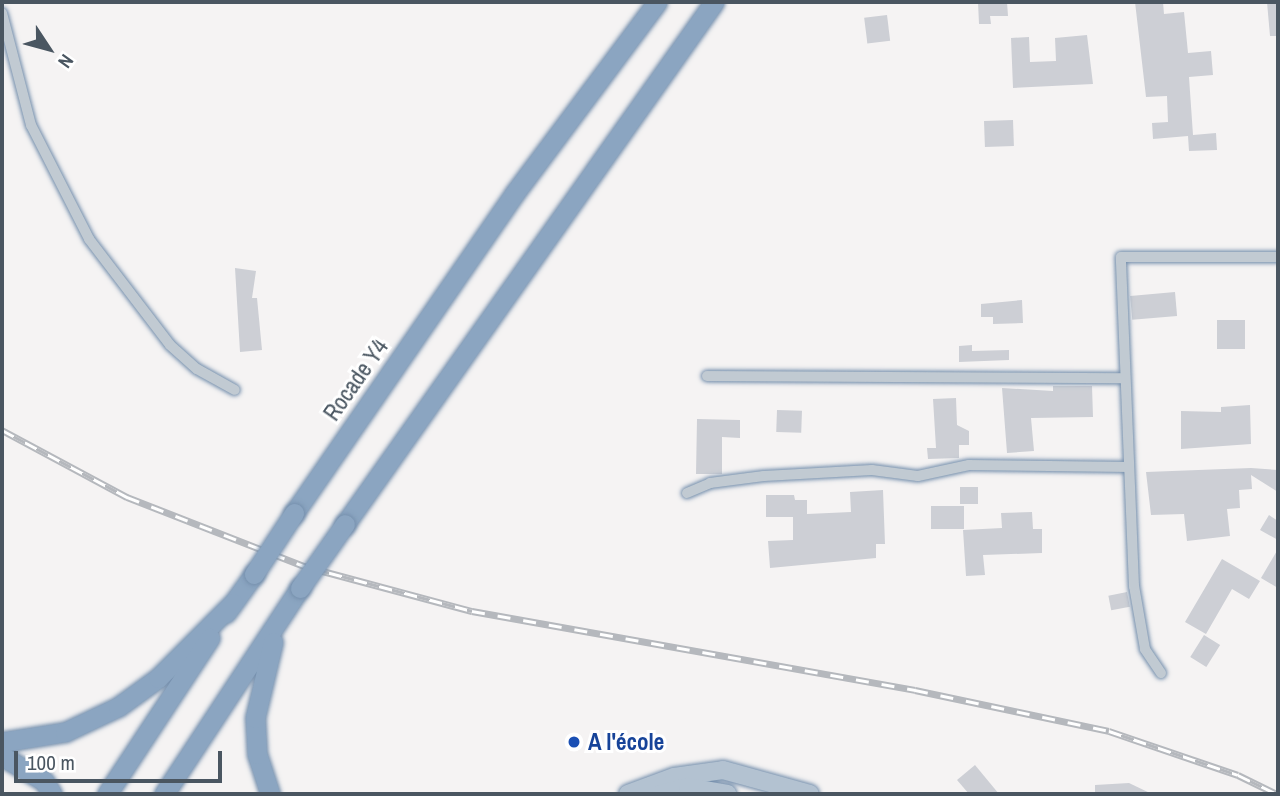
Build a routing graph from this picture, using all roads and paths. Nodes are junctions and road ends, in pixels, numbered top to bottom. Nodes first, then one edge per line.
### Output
1 (657, 2) edge
2 (714, 2) edge
3 (2, 13) edge
4 (1278, 257) edge
5 (707, 376) dead end
6 (1123, 378) junction
7 (235, 390) dead end
8 (1129, 467) junction
9 (687, 493) dead end
10 (233, 603) junction
11 (283, 615) junction
12 (1161, 673) dead end
13 (2, 742) edge
14 (2, 756) edge
15 (52, 794) edge
16 (107, 794) edge
17 (164, 794) edge
18 (270, 794) edge
19 (628, 794) edge
20 (661, 794) edge
21 (727, 794) edge
22 (810, 794) edge

1 - 10 highway, Rocade Y4, bridge
2 - 11 highway, bridge
3 - 7 street
4 - 6 street
5 - 6 street
6 - 8 street
8 - 9 street
8 - 12 street
10 - 13 highway
10 - 16 highway, Rocade Y4
11 - 17 highway
11 - 18 highway
14 - 15 highway
19 - 22 main road
20 - 21 main road

